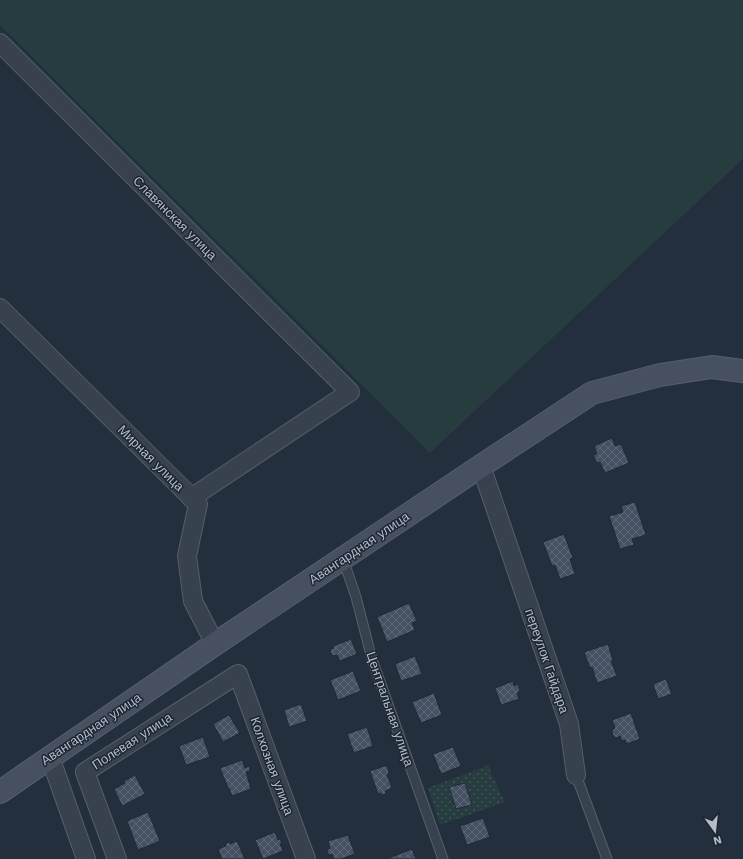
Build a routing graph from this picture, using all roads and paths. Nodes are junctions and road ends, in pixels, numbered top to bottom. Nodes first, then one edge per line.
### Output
1 (0, 43) edge
2 (0, 308) edge
3 (743, 371) edge
4 (481, 466) junction
5 (191, 498) junction
6 (343, 558) junction
7 (215, 644) junction
8 (238, 674) joint
9 (50, 757) junction
10 (576, 775) joint
11 (0, 792) edge
12 (86, 859) edge
13 (117, 859) edge
14 (306, 859) edge
15 (443, 859) edge
16 (606, 859) edge

1 - 5 street, Славянская улица
2 - 5 street, Мирная улица
3 - 4 main road, Авангардная улица
4 - 6 main road, Авангардная улица
4 - 10 street, переулок Гайдара
5 - 7 street, Мирная улица
6 - 7 main road, Авангардная улица
6 - 15 lane, Центральная улица
7 - 9 main road, Авангардная улица
8 - 13 street, Полевая улица
8 - 14 street, Колхозная улица
9 - 11 main road, Авангардная улица
9 - 12 street
10 - 16 lane, переулок Гайдара

